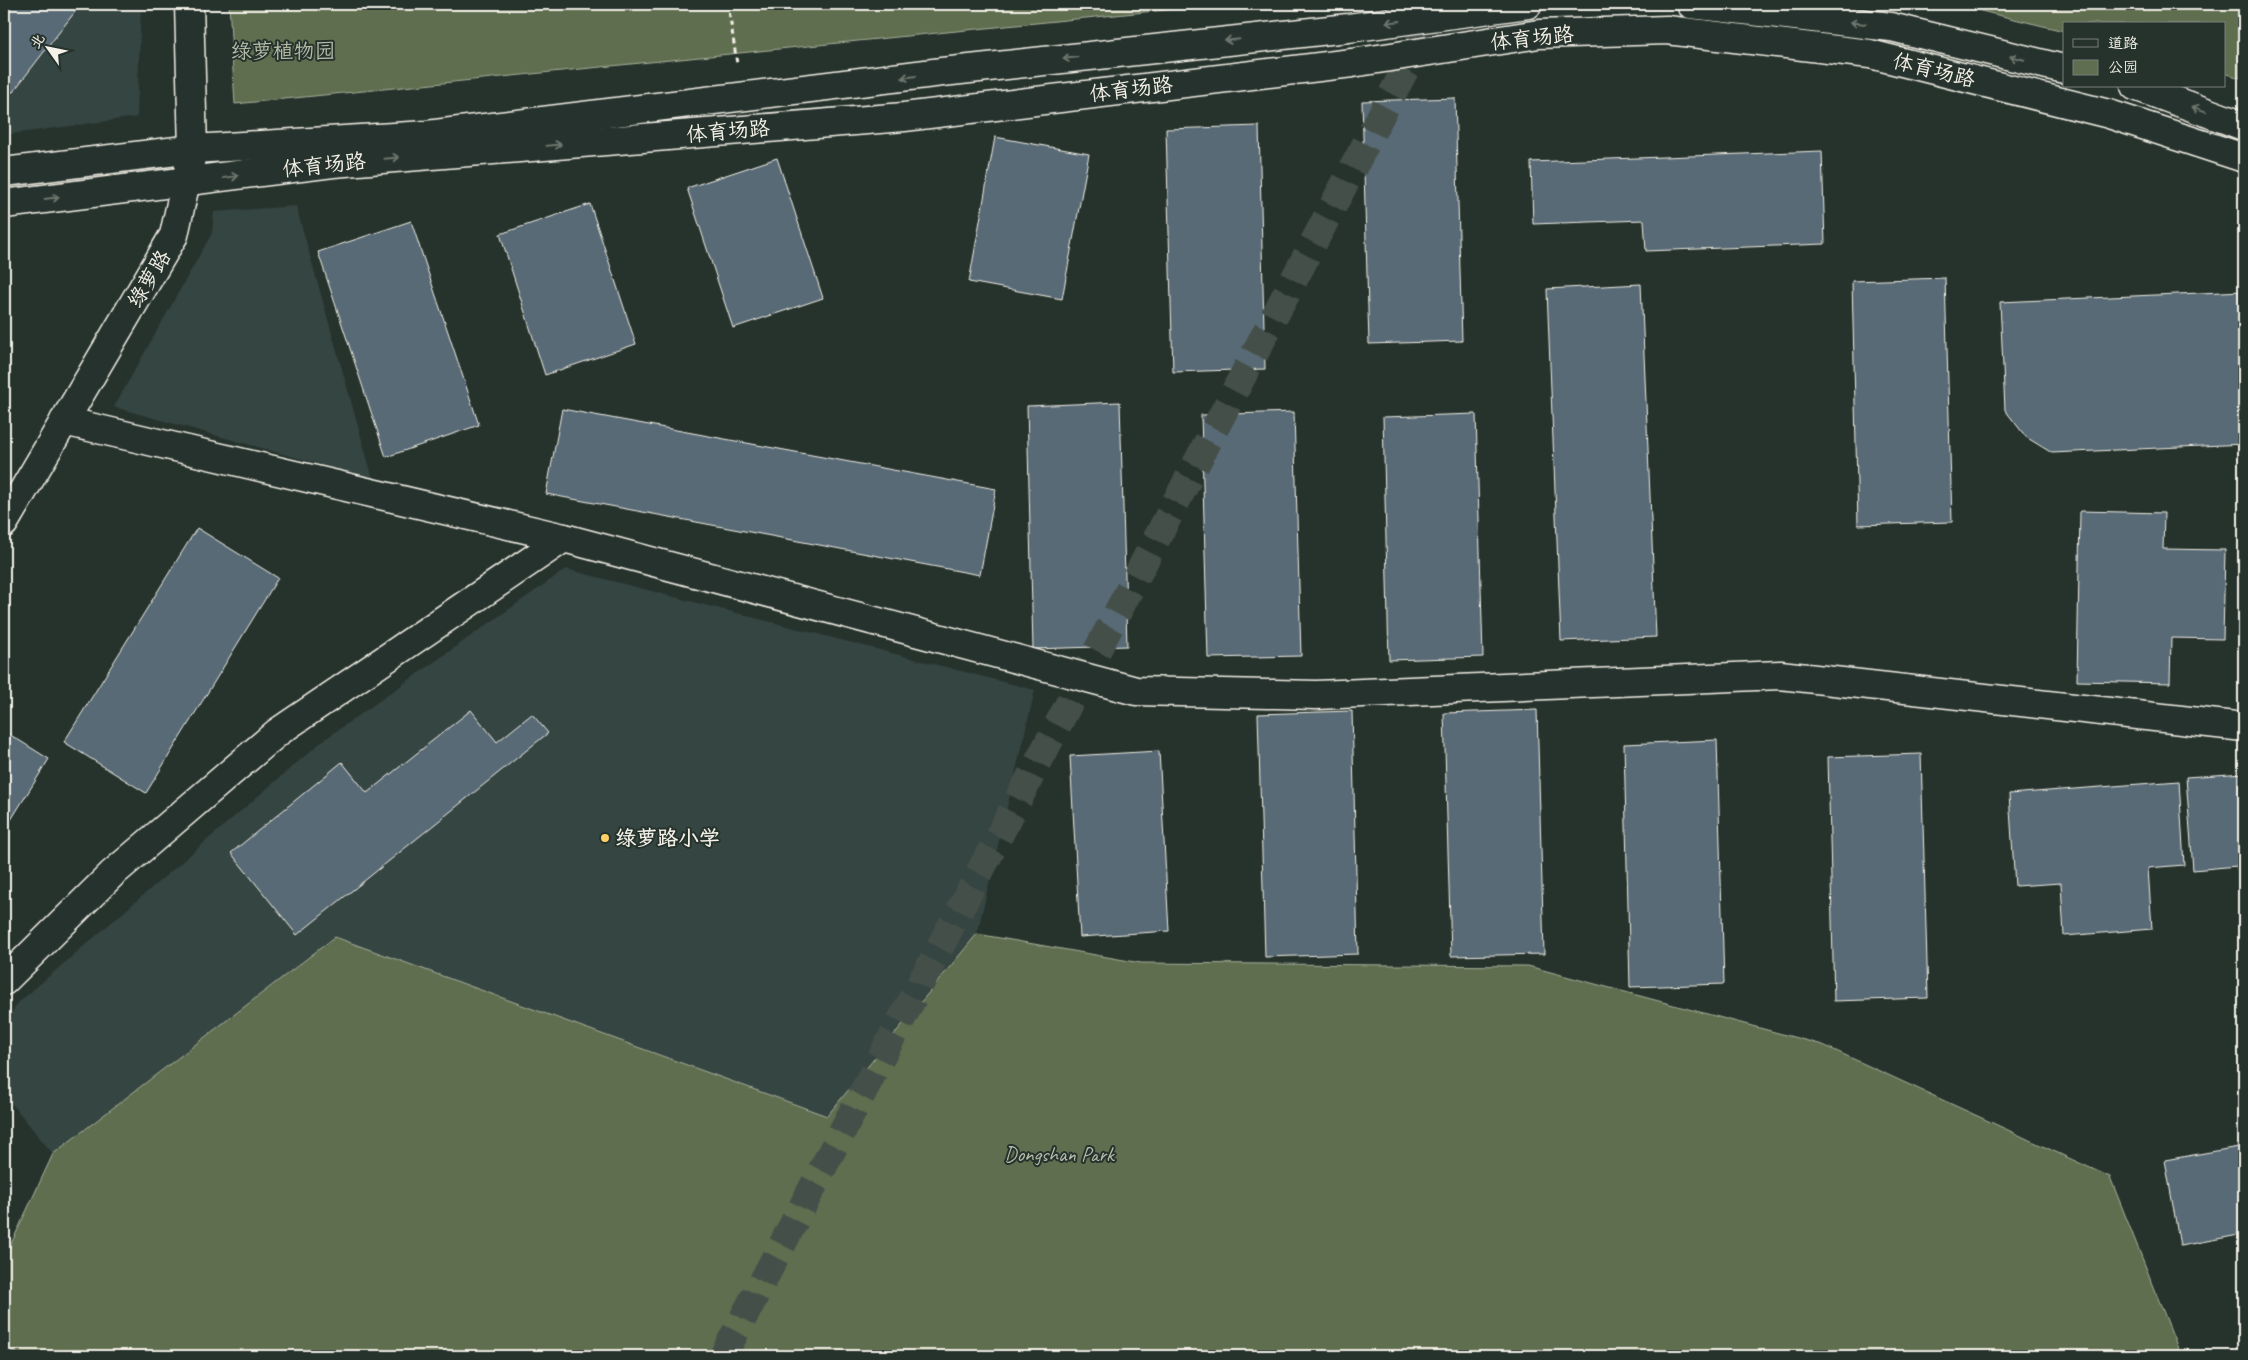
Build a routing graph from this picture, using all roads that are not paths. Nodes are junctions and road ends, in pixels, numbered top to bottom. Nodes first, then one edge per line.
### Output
1 (188, 4) edge
2 (1528, 4) edge
3 (1691, 4) edge
4 (2063, 69) edge
5 (2140, 88) edge
6 (2244, 126) edge
7 (194, 149) junction
8 (2244, 158) edge
9 (4, 172) edge
10 (187, 183) junction
11 (4, 204) edge
12 (64, 421) junction
13 (4, 523) edge
14 (564, 538) junction
15 (2244, 727) edge
16 (4, 981) edge

1 - 7 main road, 绿萝路
2 -> 7 main road, 体育场路
4 -> 3 main road, 体育场路
6 -> 5 main road
7 - 9 main road, 体育场路
7 - 10 main road, 绿萝路
10 -> 8 main road, 体育场路
11 -> 10 main road, 体育场路
10 - 12 main road, 绿萝路
12 - 13 main road, 绿萝路
12 - 14 main road
14 - 15 main road
14 - 16 main road

